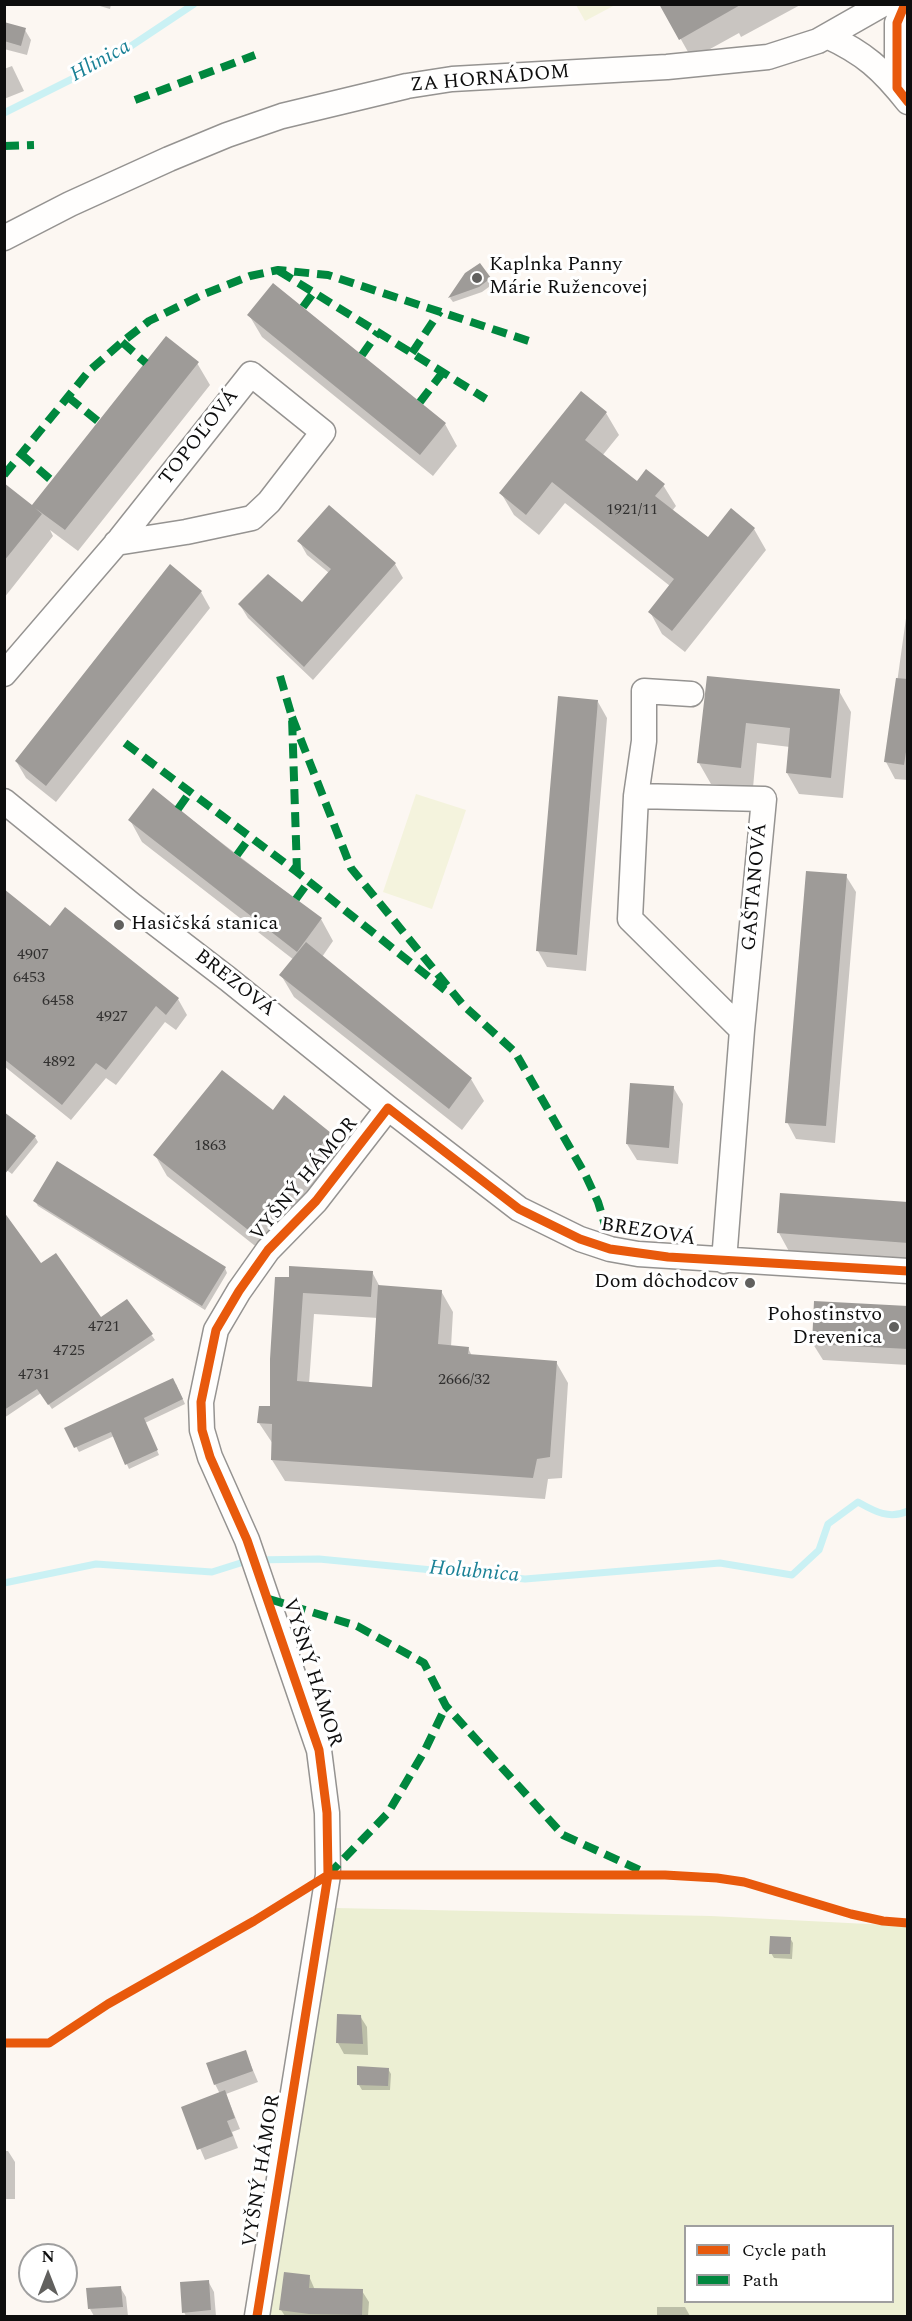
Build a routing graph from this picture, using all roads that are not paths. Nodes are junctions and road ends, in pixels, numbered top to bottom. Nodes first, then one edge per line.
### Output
1 (883, 4) edge
2 (905, 4) edge
3 (827, 36) junction
4 (902, 95) edge
5 (4, 238) edge
6 (116, 543) junction
7 (4, 674) edge
8 (691, 694) dead end
9 (636, 796) junction
10 (4, 801) edge
11 (742, 1030) junction
12 (388, 1108) junction
13 (724, 1261) junction
14 (908, 1271) edge
15 (257, 2316) edge

1 - 3 street, ZA HORNÁDOM
2 - 4 street
3 - 4 street
3 - 5 street, ZA HORNÁDOM
6 - 6 street, TOPOĽOVÁ
6 - 7 street, TOPOĽOVÁ
8 - 9 street
9 - 11 street
9 - 11 street, GAŠTANOVÁ
10 - 12 street, BREZOVÁ
11 - 13 street, GAŠTANOVÁ
12 - 13 street, BREZOVÁ
12 - 15 street, VYŠNÝ HÁMOR
13 - 14 street, BREZOVÁ

